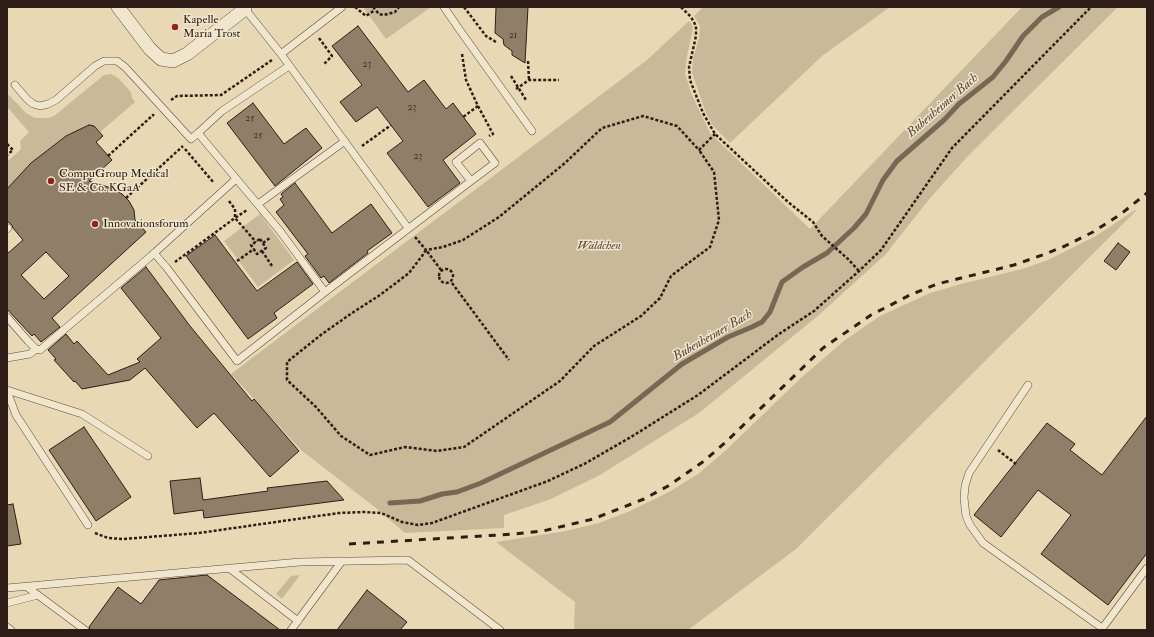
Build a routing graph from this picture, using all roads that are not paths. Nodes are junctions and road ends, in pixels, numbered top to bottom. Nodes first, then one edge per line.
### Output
1 (118, 7) edge
2 (342, 7) edge
3 (444, 7) edge
4 (246, 8) edge
5 (281, 54) junction
6 (289, 66) junction
7 (15, 85) dead end
8 (532, 131) dead end
9 (198, 133) junction
10 (345, 141) junction
11 (236, 179) junction
12 (471, 181) junction
13 (258, 204) junction
14 (408, 228) junction
15 (154, 253) junction
16 (325, 292) junction
17 (7, 318) edge
18 (36, 349) junction
19 (7, 358) edge
20 (1028, 385) dead end
21 (7, 390) edge
22 (148, 456) dead end
23 (88, 525) road end
24 (342, 561) junction
25 (229, 568) junction
26 (1147, 568) edge
27 (27, 586) junction
28 (7, 588) edge
29 (38, 595) junction
30 (7, 604) edge
31 (298, 621) junction
32 (7, 627) edge
33 (1102, 629) edge
34 (11, 630) edge
35 (85, 630) edge
36 (291, 630) edge
37 (500, 630) edge

1 - 4 street
2 - 5 lane
3 - 8 lane
4 - 5 lane
5 - 6 lane
6 - 9 lane
6 - 10 lane
7 - 9 lane
9 - 11 lane
10 - 13 lane
10 - 14 lane
11 - 13 lane
11 - 15 lane
12 - 12 lane
12 - 14 lane
13 - 16 lane
14 - 16 lane
15 - 16 lane
15 - 18 lane
17 - 18 lane
18 - 19 lane
20 - 33 lane
21 - 22 lane
21 - 23 lane
24 - 25 lane
24 - 31 lane
24 - 37 lane
25 - 27 lane
25 - 31 lane
26 - 33 lane
27 - 28 lane
27 - 29 lane
29 - 30 lane
29 - 35 lane
31 - 36 lane
32 - 34 lane

